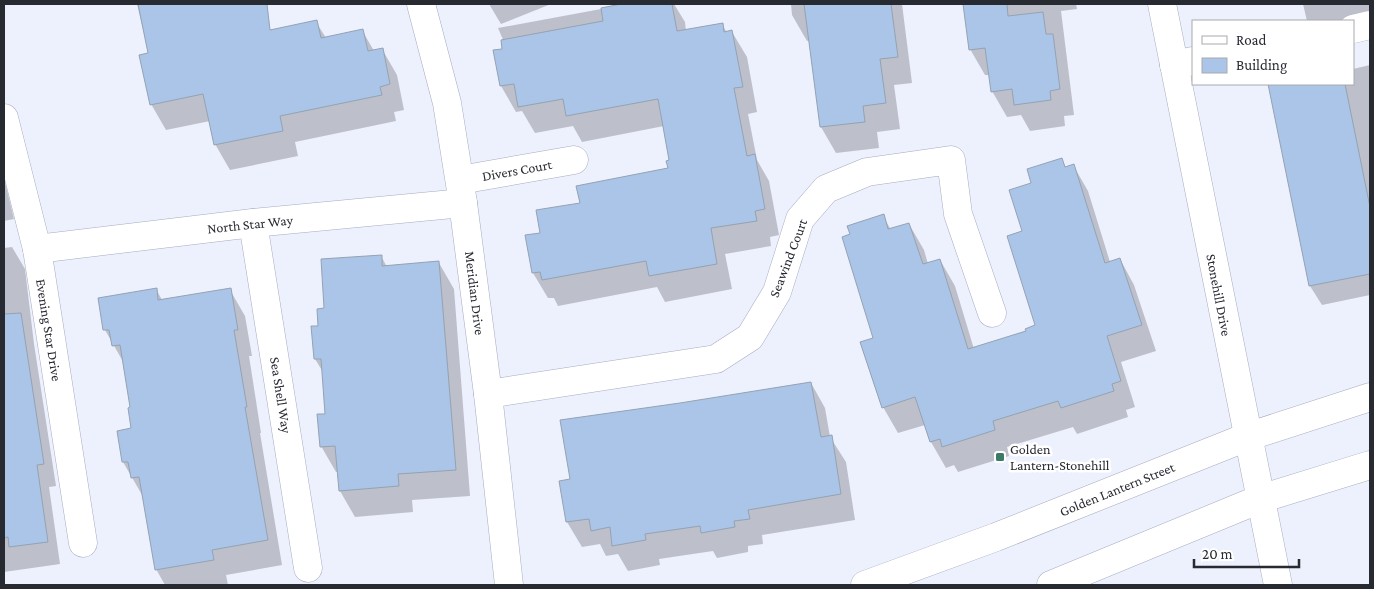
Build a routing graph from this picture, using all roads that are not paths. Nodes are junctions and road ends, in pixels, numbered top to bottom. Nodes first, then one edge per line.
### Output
1 (421, 4) edge
2 (1162, 4) edge
3 (1370, 25) edge
4 (1354, 29) edge
5 (1183, 63) edge
6 (4, 118) edge
7 (574, 160) dead end
8 (462, 192) junction
9 (253, 223) junction
10 (37, 249) junction
11 (992, 312) dead end
12 (488, 394) junction
13 (1370, 397) edge
14 (1247, 437) junction
15 (1370, 465) edge
16 (1260, 499) junction
17 (83, 543) dead end
18 (308, 568) dead end
19 (509, 585) edge
20 (865, 585) edge
21 (1051, 585) edge
22 (1278, 585) edge

1 - 8 street, Meridian Drive
2 - 5 street, Stonehill Drive
3 - 4 street
5 - 14 street, Stonehill Drive
6 - 10 street, Evening Star Drive
7 - 8 street, Divers Court
8 - 9 street, North Star Way
8 - 12 street, Meridian Drive
9 - 10 street, North Star Way
9 - 18 street, Sea Shell Way
10 - 17 street, Evening Star Drive
11 - 12 street, Seawind Court
12 - 19 street, Meridian Drive
13 - 14 street, Golden Lantern Street
14 - 16 street, Stonehill Drive
14 - 20 street, Golden Lantern Street
15 - 16 street
16 - 21 street
16 - 22 street, Stonehill Drive

